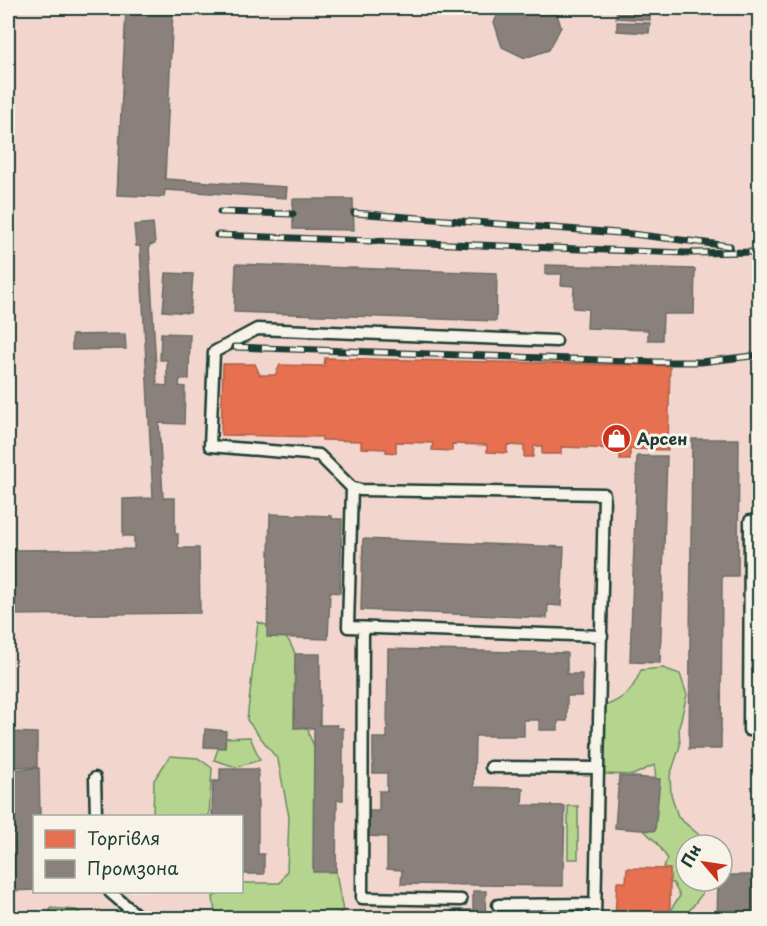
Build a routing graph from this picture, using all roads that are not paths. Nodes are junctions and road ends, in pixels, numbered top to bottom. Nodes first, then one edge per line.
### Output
1 (556, 341) dead end
2 (352, 488) junction
3 (759, 520) edge
4 (363, 628) junction
5 (602, 636) junction
6 (759, 730) edge
7 (491, 767) dead end
8 (598, 768) junction
9 (95, 778) dead end
10 (96, 815) edge
11 (112, 893) edge
12 (461, 900) dead end
13 (595, 904) junction
14 (498, 905) dead end
15 (140, 918) edge
16 (595, 918) edge

1 - 2 lane
2 - 4 lane
2 - 5 lane
3 - 6 lane
4 - 5 lane
4 - 12 lane
5 - 8 lane
7 - 8 lane
8 - 13 lane
9 - 10 lane
11 - 15 lane
13 - 14 lane
13 - 16 lane

